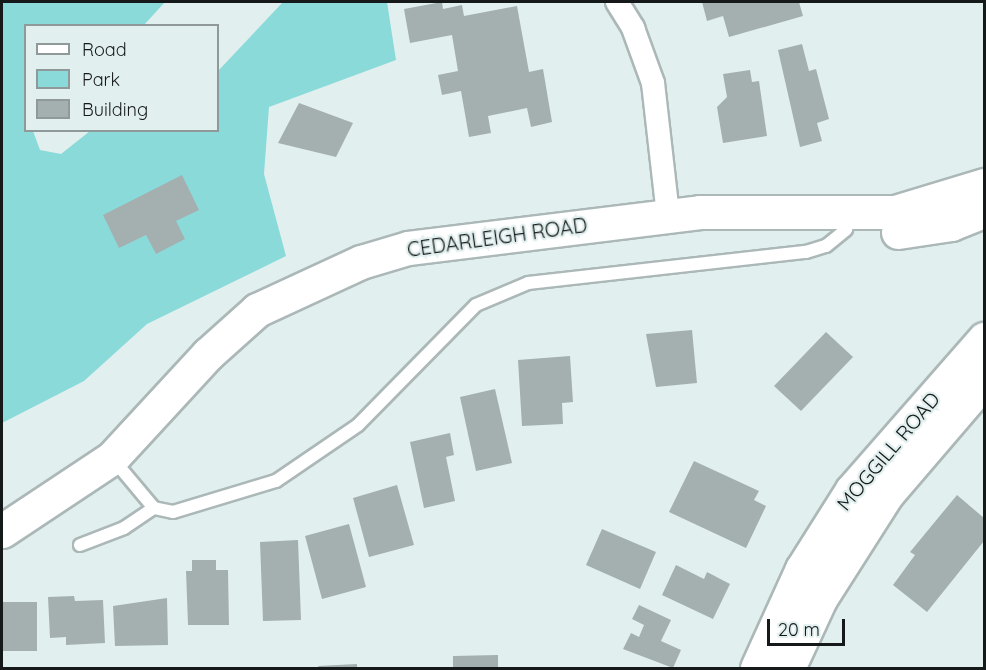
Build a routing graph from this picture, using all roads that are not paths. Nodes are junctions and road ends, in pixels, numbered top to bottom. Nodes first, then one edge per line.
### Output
1 (617, 2) edge
2 (984, 185) edge
3 (984, 211) edge
4 (668, 215) junction
5 (800, 215) junction
6 (846, 230) junction
7 (984, 339) edge
8 (984, 381) edge
9 (112, 458) junction
10 (154, 508) junction
11 (2, 531) edge
12 (80, 545) dead end
13 (757, 669) edge
14 (788, 669) edge

1 - 4 street
2 - 5 main road, CEDARLEIGH ROAD
3 - 6 main road, CEDARLEIGH ROAD
4 - 5 main road, CEDARLEIGH ROAD
4 - 9 main road, CEDARLEIGH ROAD
5 - 6 main road, CEDARLEIGH ROAD
6 - 10 lane
7 - 13 main road, MOGGILL ROAD
8 - 14 main road, MOGGILL ROAD
9 - 10 lane
9 - 11 main road, CEDARLEIGH ROAD
10 - 12 lane

